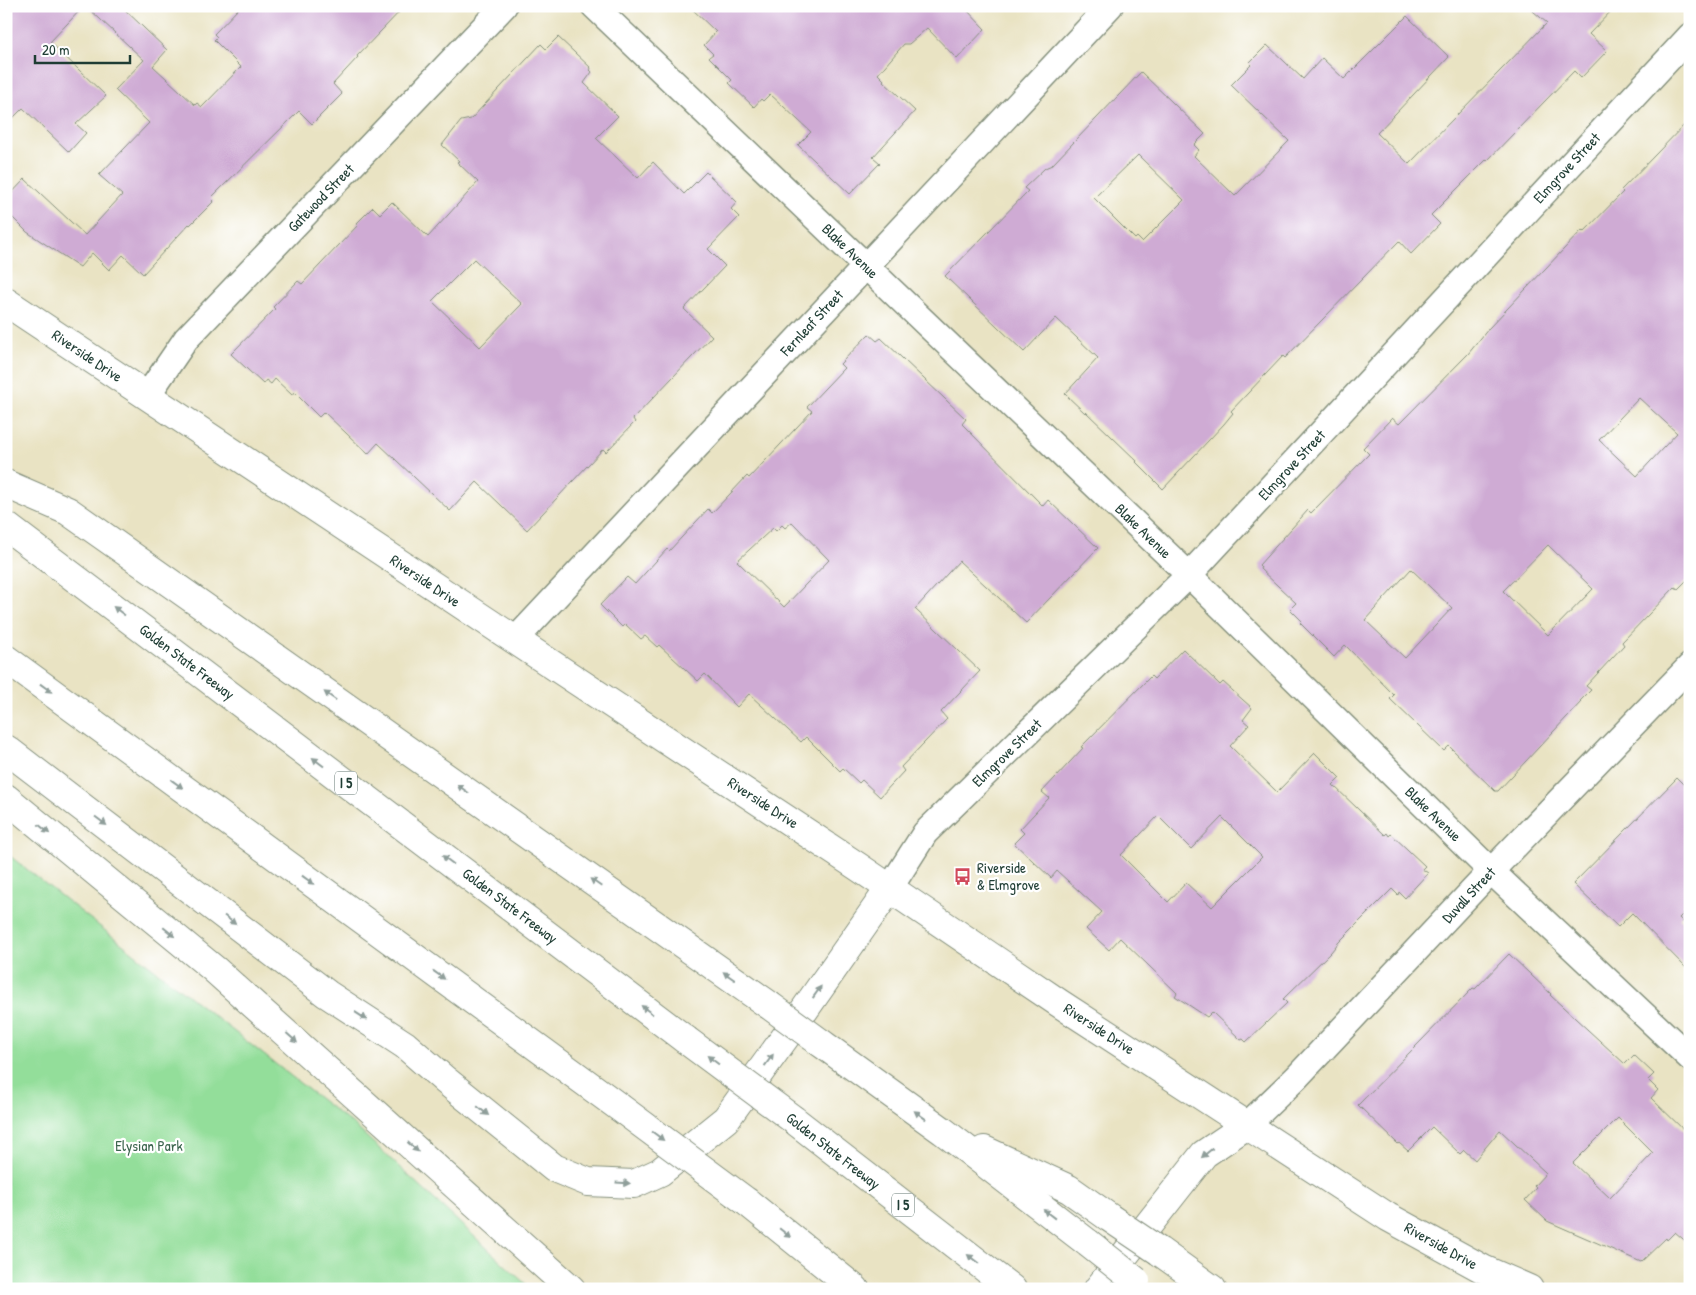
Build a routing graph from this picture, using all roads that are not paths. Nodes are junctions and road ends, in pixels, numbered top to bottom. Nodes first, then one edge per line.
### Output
1 (504, 6) edge
2 (594, 6) edge
3 (1110, 6) edge
4 (1690, 36) edge
5 (866, 266) junction
6 (6, 302) edge
7 (146, 396) junction
8 (6, 484) edge
9 (6, 526) edge
10 (1189, 575) junction
11 (515, 640) junction
12 (6, 659) edge
13 (1690, 666) edge
14 (6, 750) edge
15 (6, 798) edge
16 (1491, 871) junction
17 (890, 888) junction
18 (1690, 1058) edge
19 (1247, 1124) junction
20 (943, 1131) junction
21 (1141, 1285) edge
22 (571, 1289) edge
23 (855, 1289) edge
24 (1012, 1289) edge
25 (1098, 1289) edge
26 (1212, 1289) edge
27 (1529, 1289) edge

1 - 7 street, Gatewood Street
2 - 5 street, Blake Avenue
3 - 5 street, Fernleaf Street
4 - 10 street, Elmgrove Street
5 - 10 street, Blake Avenue
5 - 11 street, Fernleaf Street
6 - 7 main road, Riverside Drive
7 - 11 main road, Riverside Drive
20 -> 8 main road, bridge
24 -> 9 main road, Golden State Freeway / I 5, bridge
10 - 16 street, Blake Avenue
10 - 17 street, Elmgrove Street
11 - 17 main road, Riverside Drive
12 -> 23 main road, bridge
13 - 16 street, Duvall Street
14 -> 17 main road
15 -> 22 main road
16 - 18 street, Blake Avenue
16 - 19 street, Duvall Street
17 - 19 main road, Riverside Drive
19 -> 25 main road
19 - 27 main road, Riverside Drive
21 -> 20 main road, bridge
20 - 26 main road, bridge

